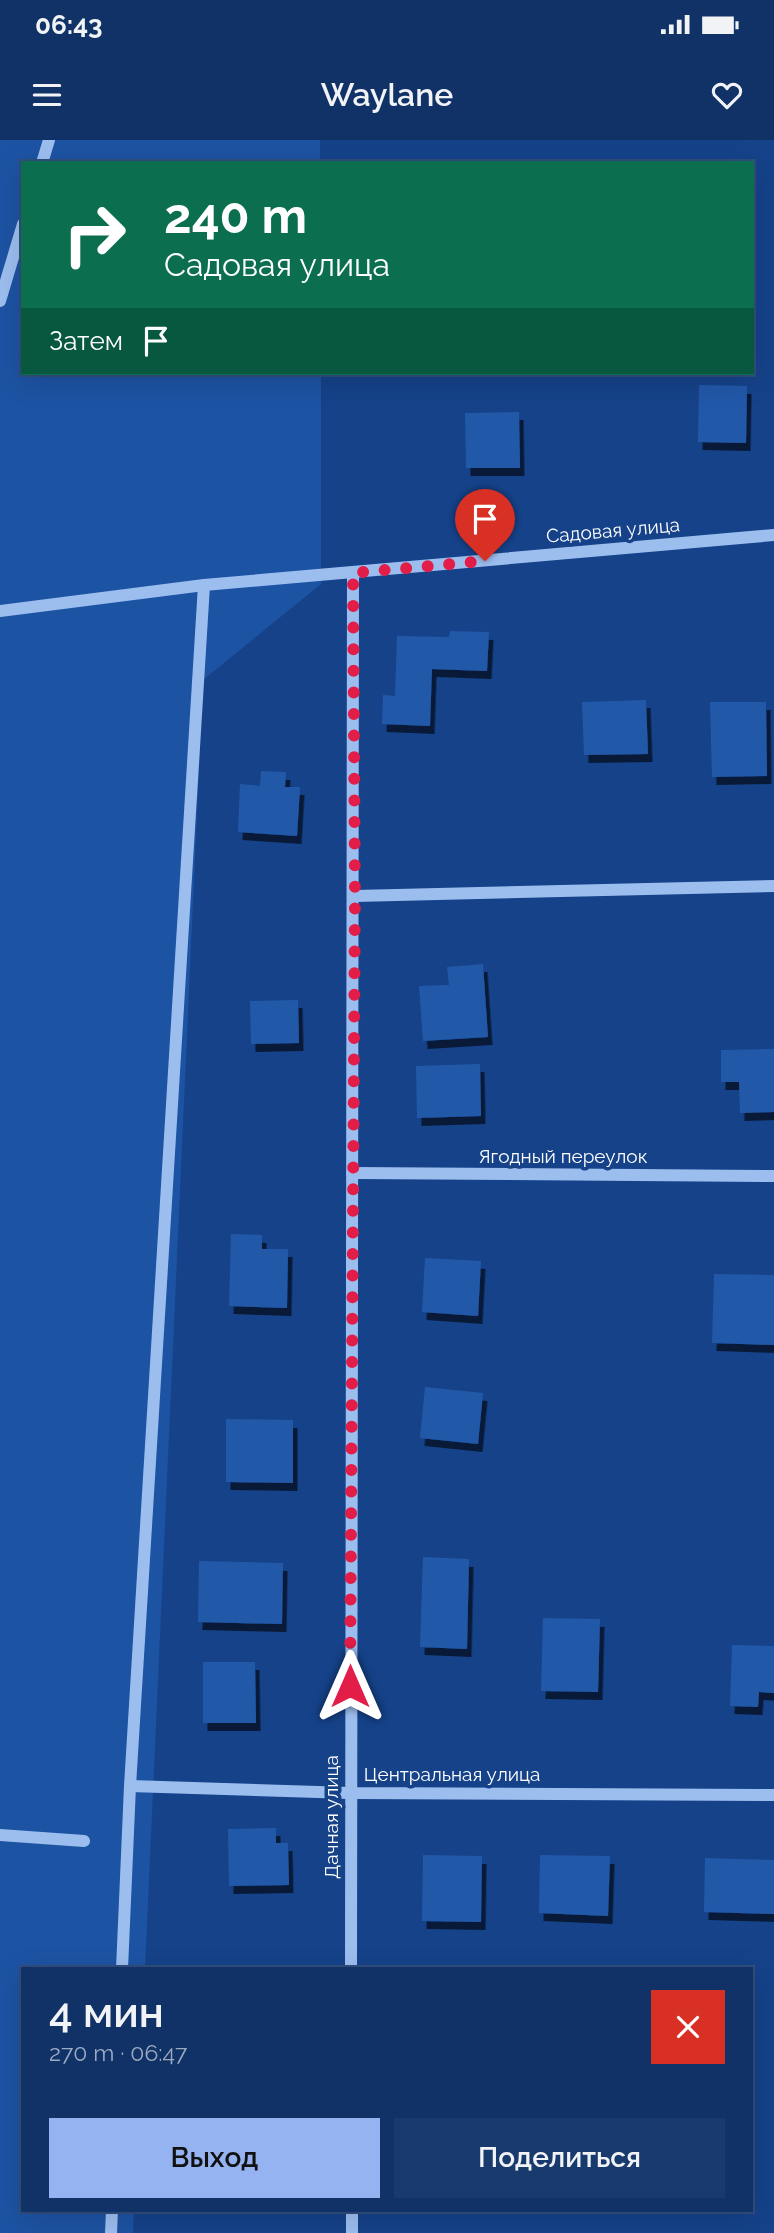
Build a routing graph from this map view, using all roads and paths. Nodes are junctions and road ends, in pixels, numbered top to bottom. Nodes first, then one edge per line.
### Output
1 (49, 140) edge
2 (43, 161) edge
3 (21, 231) edge
4 (0, 301) edge
5 (774, 534) edge
6 (353, 573) junction
7 (204, 585) junction
8 (0, 611) edge
9 (774, 886) edge
10 (355, 896) junction
11 (352, 1173) junction
12 (774, 1176) edge
13 (130, 1786) junction
14 (350, 1793) junction
15 (774, 1794) edge
16 (0, 1835) edge
17 (84, 1841) dead end
18 (122, 1967) edge
19 (351, 1967) edge
20 (112, 2212) edge
21 (352, 2212) edge
22 (111, 2233) edge
23 (352, 2233) edge

1 - 2 street
3 - 4 street
5 - 6 street, Садовая улица
6 - 7 street, Садовая улица
6 - 10 street, Дачная улица
7 - 8 street, Садовая улица
7 - 13 street
9 - 10 street
10 - 11 street, Дачная улица
11 - 12 street, Ягодный переулок
11 - 14 street, Дачная улица
13 - 14 street, Центральная улица
13 - 18 street
14 - 15 street, Центральная улица
14 - 19 street, Дачная улица
16 - 17 street
20 - 22 street
21 - 23 street

